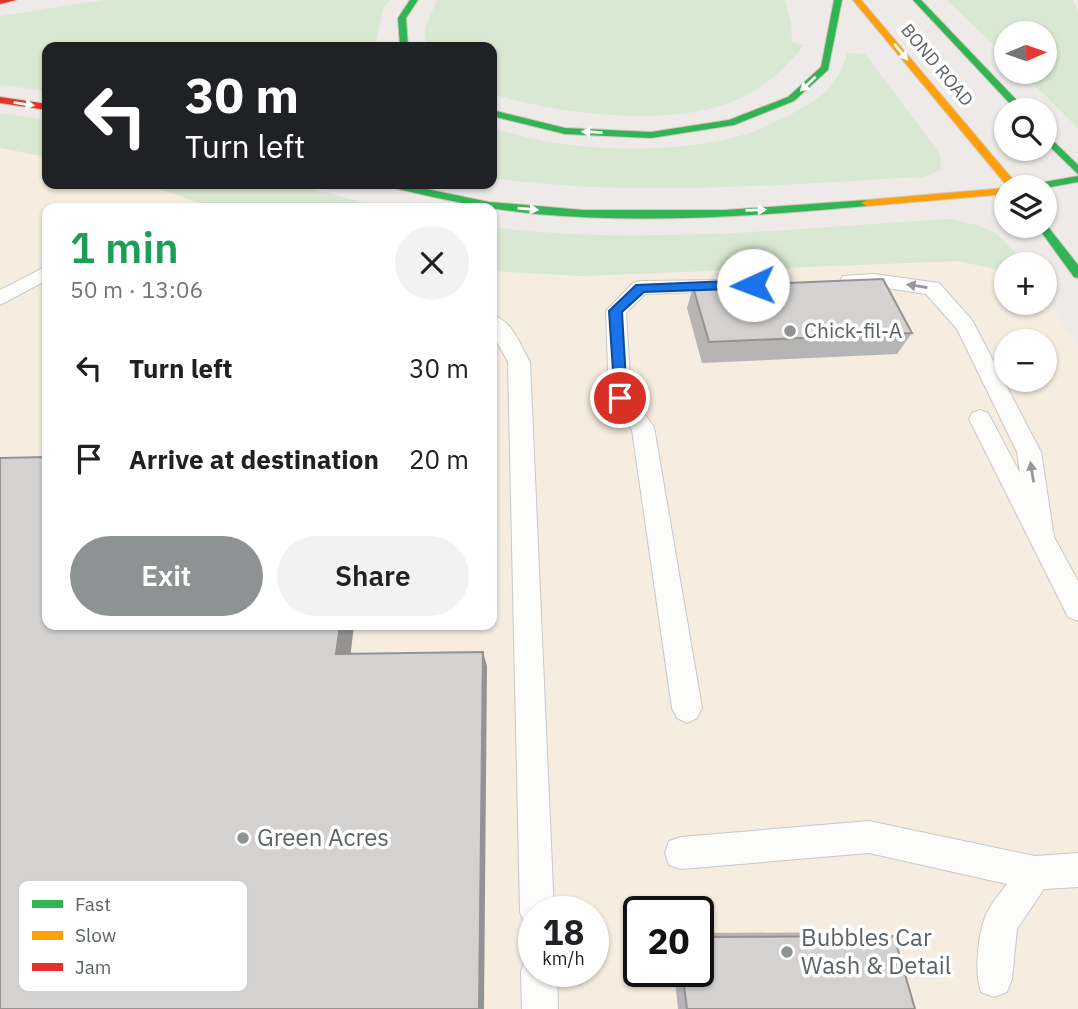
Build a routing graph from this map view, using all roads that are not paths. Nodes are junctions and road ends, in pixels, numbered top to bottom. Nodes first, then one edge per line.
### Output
1 (12, 0) edge
2 (414, 0) edge
3 (838, 0) edge
4 (857, 0) edge
5 (917, 0) edge
6 (0, 2) edge
7 (404, 42) edge
8 (1010, 98) edge
9 (0, 100) edge
10 (42, 106) edge
11 (497, 114) edge
12 (1057, 149) edge
13 (1078, 171) edge
14 (1004, 175) edge
15 (1078, 179) edge
16 (1057, 183) edge
17 (415, 189) edge
18 (994, 192) edge
19 (484, 203) edge
20 (497, 206) edge
21 (1052, 238) edge
22 (1078, 274) edge
23 (42, 275) edge
24 (835, 281) edge
25 (744, 285) edge
26 (0, 298) edge
27 (497, 327) edge
28 (980, 419) dead end
29 (1042, 540) junction
30 (1078, 608) edge
31 (687, 708) dead end
32 (681, 853) dead end
33 (1078, 870) edge
34 (1035, 873) junction
35 (536, 896) edge
36 (993, 979) dead end
37 (539, 987) edge
38 (540, 1009) edge

1 - 6 main road
2 - 7 main road
3 -> 11 main road
4 -> 14 main road, BOND ROAD
5 - 8 main road
9 -> 10 main road
12 - 13 main road
15 - 16 main road
17 -> 19 main road
20 -> 18 main road
21 - 22 main road
23 - 26 lane
29 -> 24 lane
25 - 31 lane
27 - 35 lane
28 - 29 lane
29 - 30 lane
32 - 34 lane
33 - 34 lane
34 - 36 lane
37 - 38 lane

